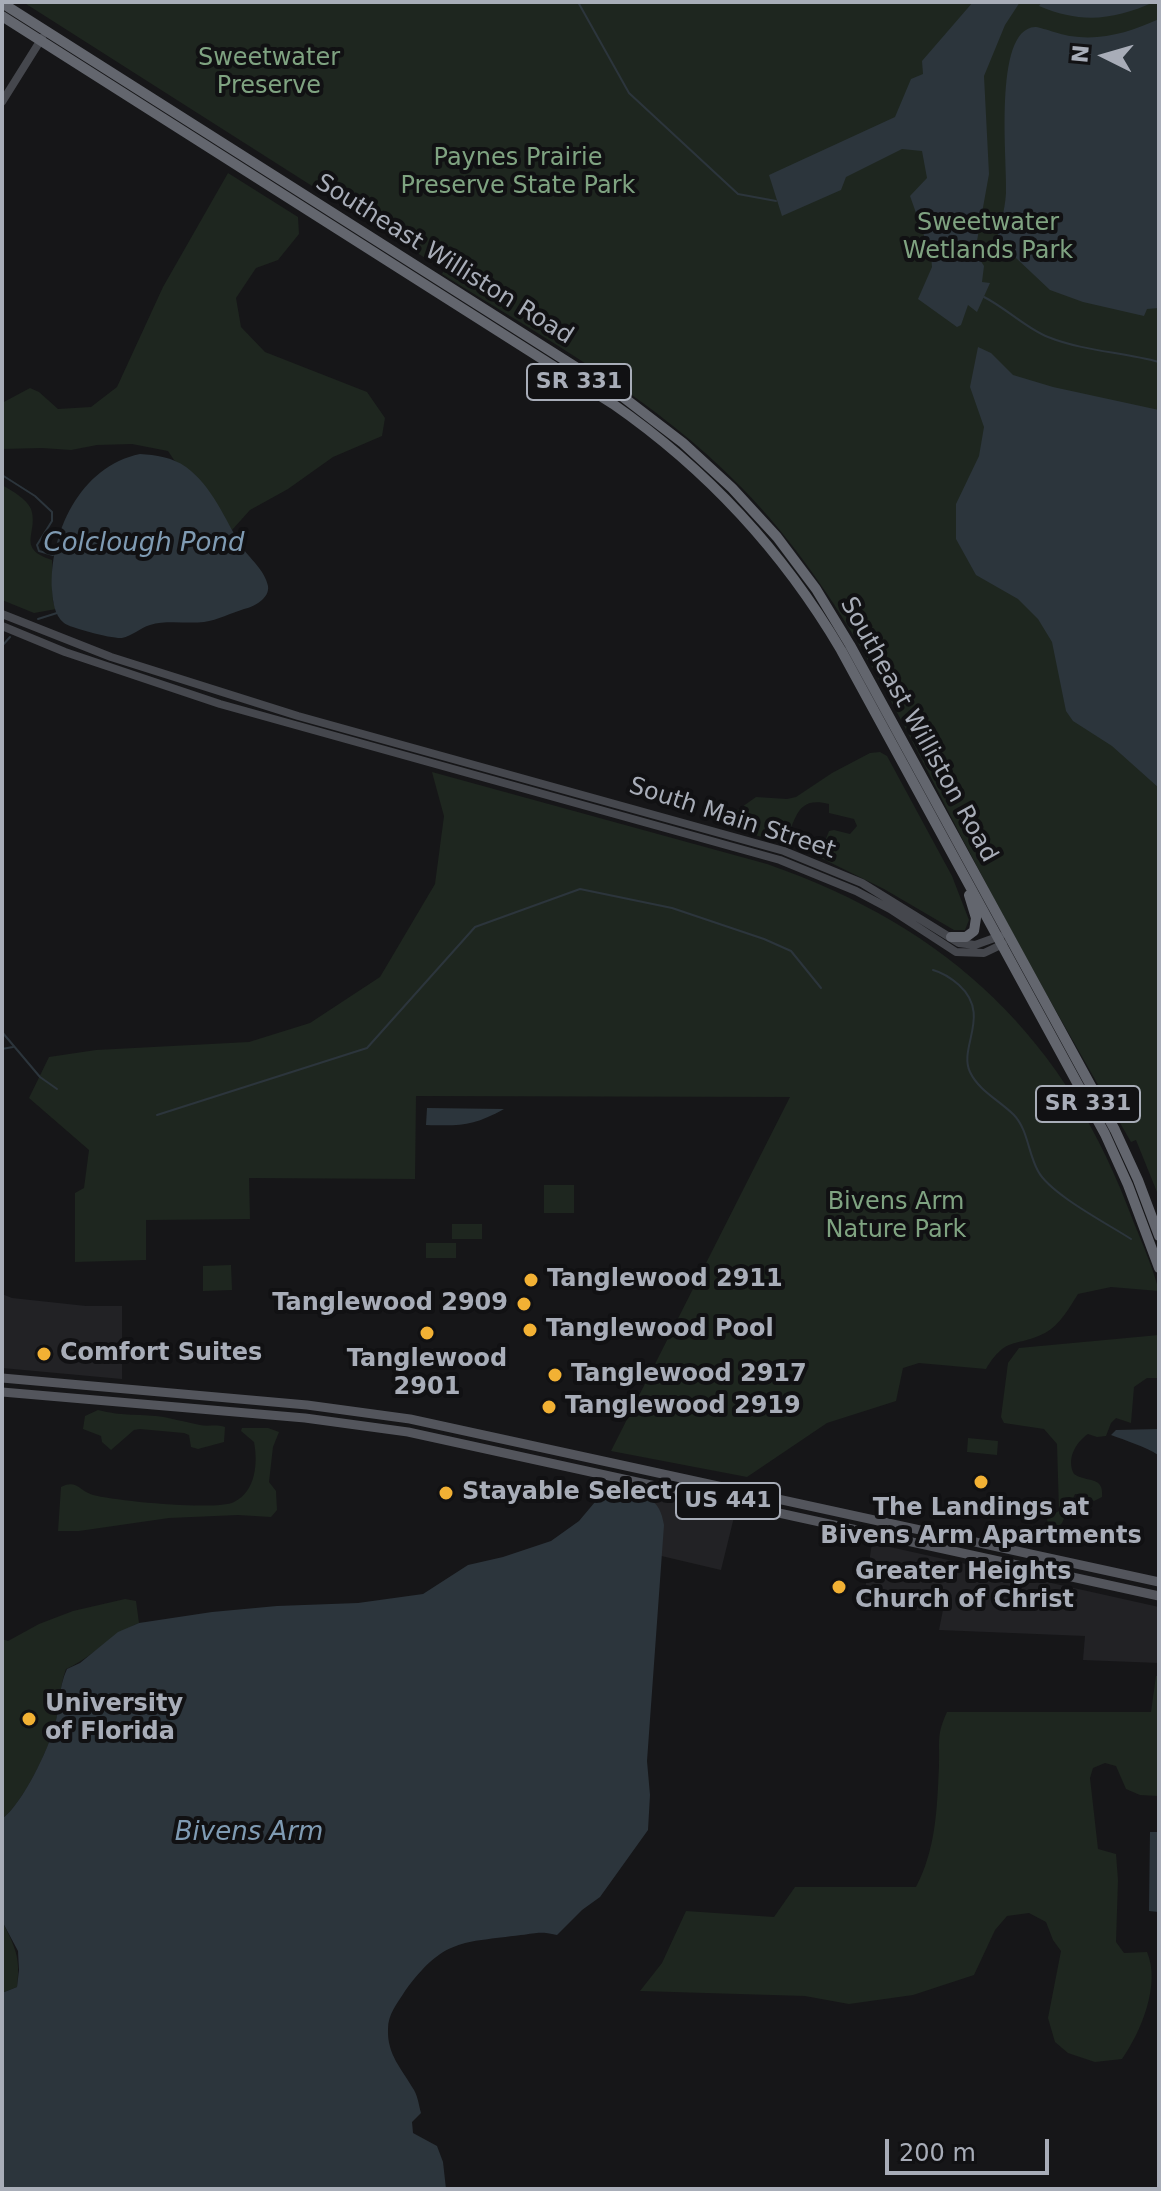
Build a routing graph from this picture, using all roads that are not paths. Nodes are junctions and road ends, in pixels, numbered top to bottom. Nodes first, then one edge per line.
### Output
1 (2, 3) edge
2 (2, 16) edge
3 (44, 36) junction
4 (2, 102) edge
5 (2, 614) edge
6 (2, 626) edge
7 (874, 700) junction
8 (688, 823) junction
9 (685, 833) junction
10 (798, 862) junction
11 (965, 878) junction
12 (872, 888) junction
13 (874, 901) junction
14 (1009, 935) junction
15 (951, 937) junction
16 (999, 942) junction
17 (1159, 1236) edge
18 (1155, 1245) edge
19 (1159, 1268) edge
20 (2, 1378) edge
21 (2, 1392) edge
22 (958, 1538) junction
23 (955, 1551) junction
24 (1092, 1567) junction
25 (1086, 1580) junction
26 (1159, 1582) edge
27 (1159, 1596) edge

1 - 3 highway, Southeast Williston Road
2 - 3 highway, Southeast Williston Road
3 - 4 main road
3 - 7 highway, Southeast Williston Road / SR 331
5 - 8 main road, South Main Street
6 - 9 main road, South Main Street
7 - 11 highway, Southeast Williston Road / SR 331
7 - 14 highway, Southeast Williston Road / SR 331
8 - 9 main road
8 - 10 main road, South Main Street
9 - 10 main road, South Main Street
10 - 12 main road, South Main Street
10 - 13 main road, South Main Street
11 - 15 highway
11 - 16 highway, Southeast Williston Road / SR 331
12 - 13 main road
12 - 15 main road, South Main Street
13 - 16 main road, South Main Street
14 - 16 main road, South Main Street
14 - 17 highway, SR 331
15 - 16 main road, South Main Street
16 - 18 highway, SR 331
18 - 19 highway, SR 331
20 - 22 main road, US 441
21 - 23 main road, US 441
22 - 23 main road
22 - 24 main road, US 441
23 - 25 main road, US 441
24 - 25 main road
24 - 26 main road, US 441
25 - 27 main road, US 441

